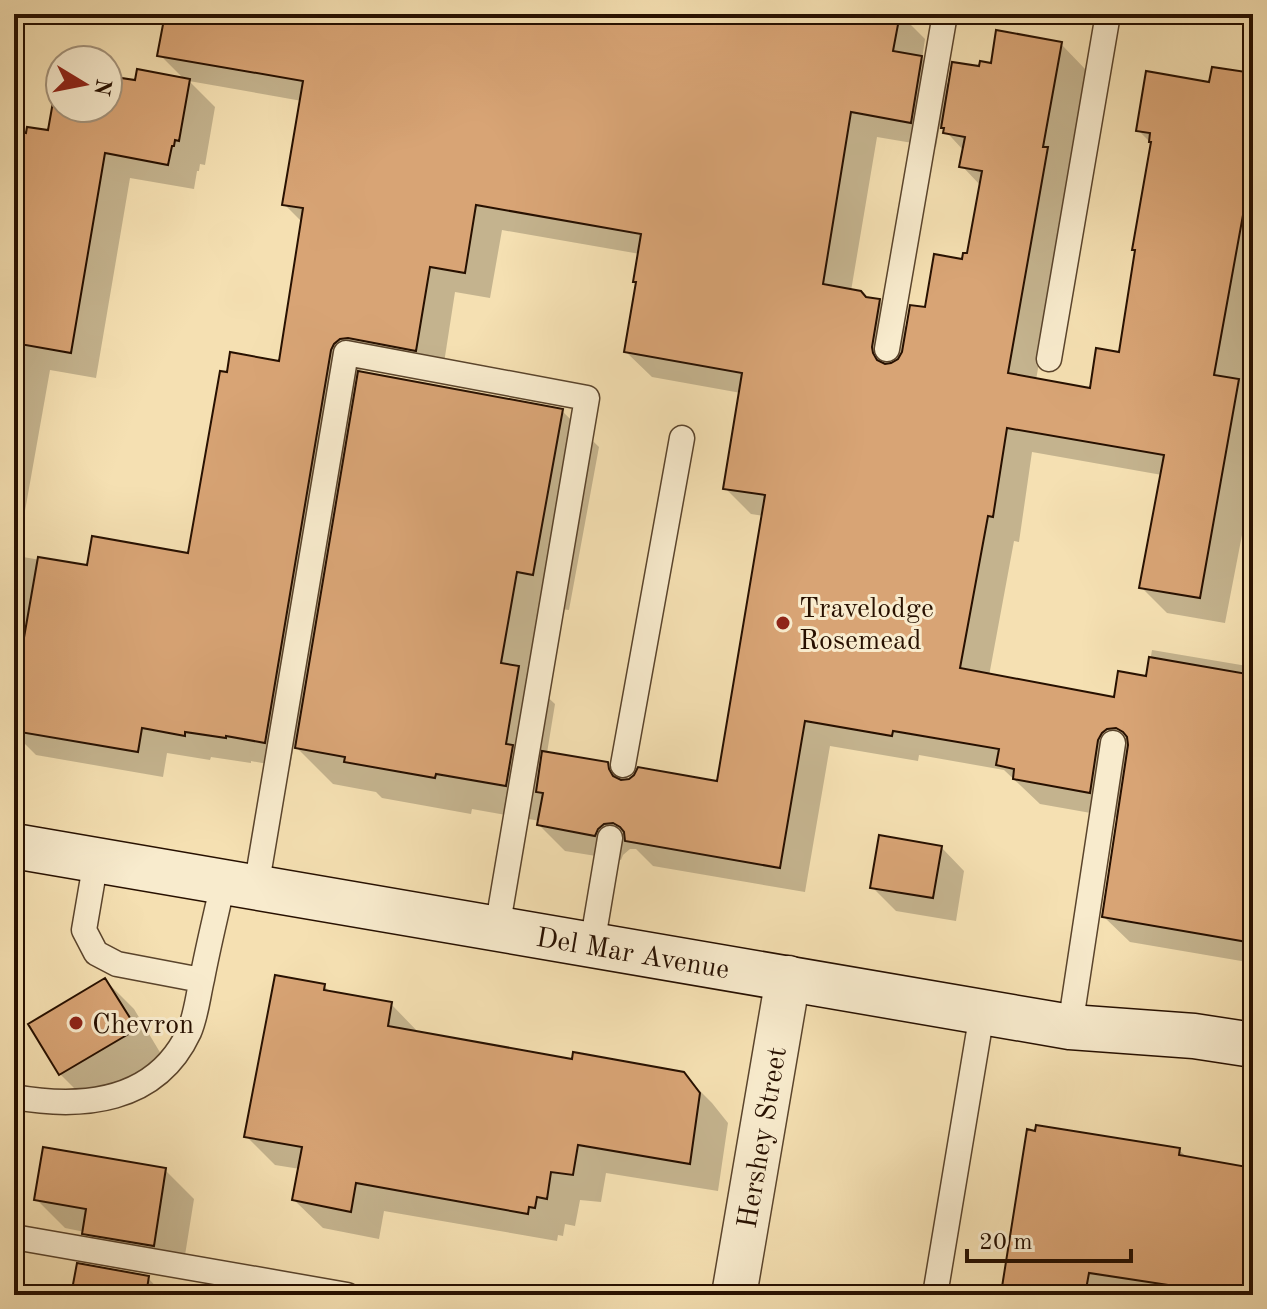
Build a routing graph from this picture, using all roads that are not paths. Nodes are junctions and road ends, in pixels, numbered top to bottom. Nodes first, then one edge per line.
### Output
1 (945, 14) edge
2 (1108, 14) edge
3 (887, 349) dead end
4 (1049, 359) dead end
5 (682, 438) dead end
6 (1113, 743) dead end
7 (623, 765) dead end
8 (610, 838) dead end
9 (14, 846) edge
10 (96, 860) junction
11 (240, 885) junction
12 (497, 929) junction
13 (592, 945) junction
14 (788, 978) junction
15 (201, 980) junction
16 (982, 1013) junction
17 (1070, 1027) junction
18 (1253, 1045) edge
19 (14, 1097) edge
20 (14, 1237) edge
21 (347, 1295) edge
22 (734, 1295) edge
23 (935, 1295) edge

1 - 3 lane
2 - 4 lane
5 - 7 lane
6 - 17 lane
8 - 13 lane
9 - 10 main road, Del Mar Avenue
10 - 11 main road, Del Mar Avenue
10 - 15 lane
11 - 12 main road, Del Mar Avenue
11 - 12 lane
11 - 15 lane
12 - 13 main road, Del Mar Avenue
13 - 14 main road, Del Mar Avenue
14 - 16 main road, Del Mar Avenue
14 - 22 main road, Hershey Street
15 - 19 lane
16 - 17 main road, Del Mar Avenue
16 - 23 lane
17 - 18 main road, Del Mar Avenue
20 - 21 lane

